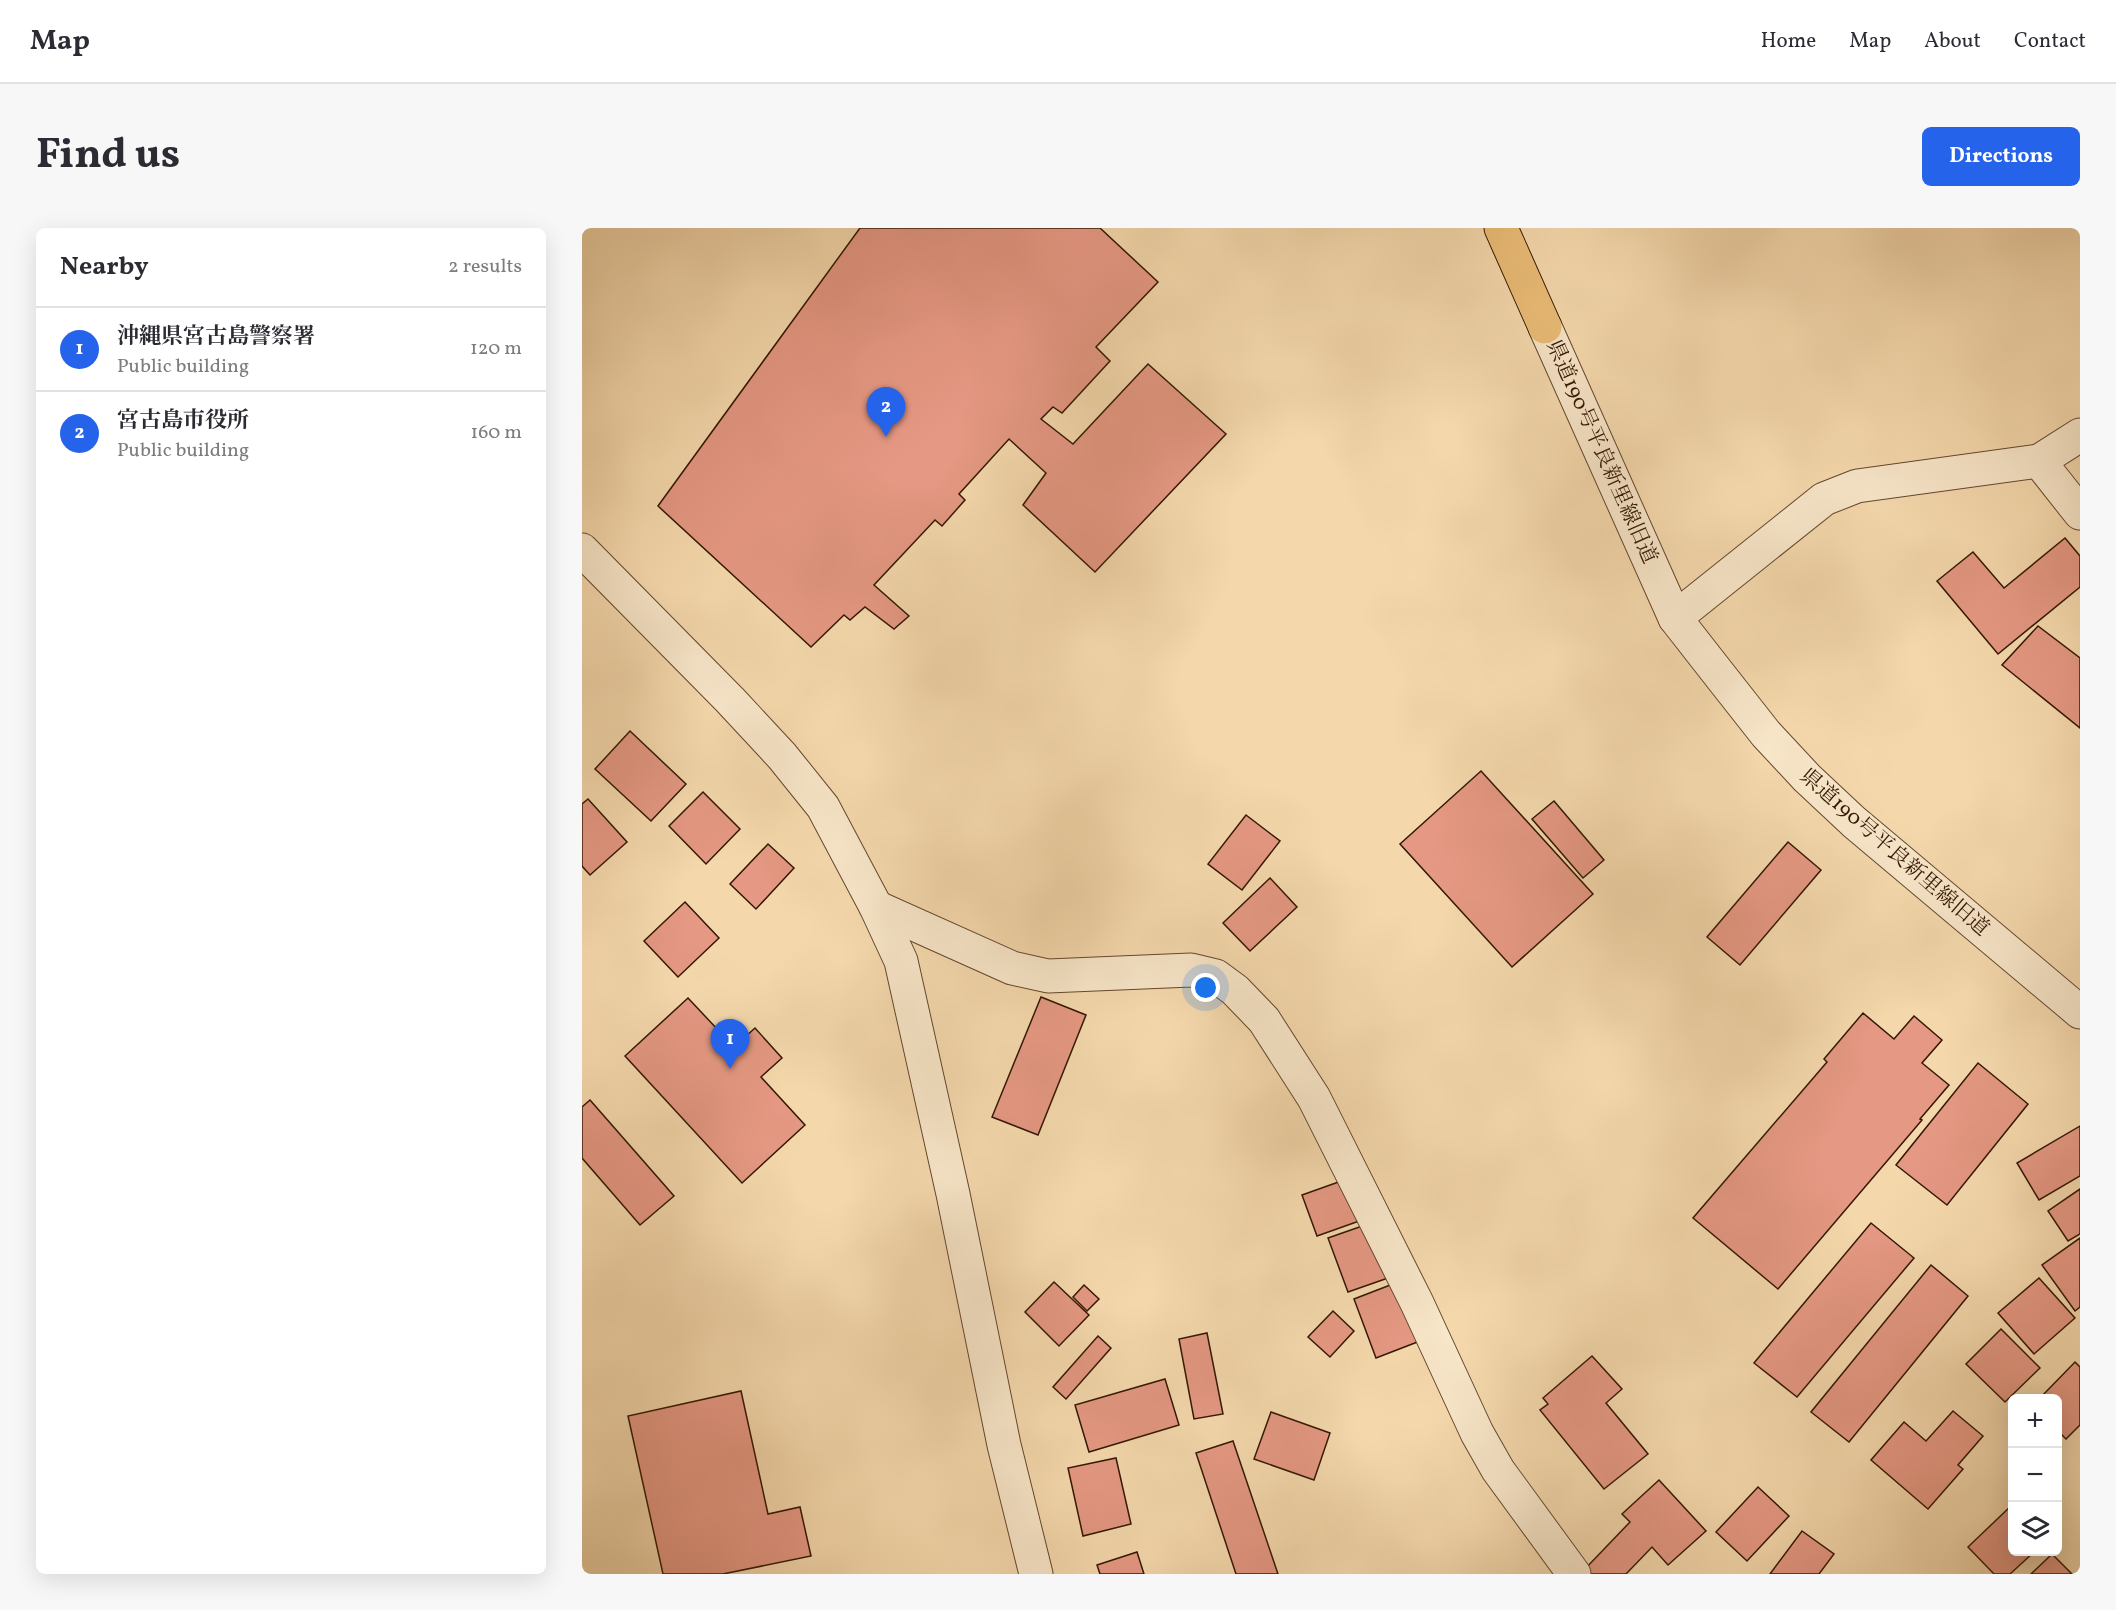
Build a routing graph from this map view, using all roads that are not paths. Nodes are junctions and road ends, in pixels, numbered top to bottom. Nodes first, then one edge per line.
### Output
1 (1501, 228) edge
2 (1545, 327) joint
3 (2080, 435) edge
4 (2039, 461) junction
5 (2080, 513) edge
6 (582, 550) edge
7 (1675, 618) junction
8 (876, 907) junction
9 (2080, 1012) edge
10 (1036, 1574) edge
11 (1574, 1574) edge

1 - 2 main road
2 - 7 street, 県道190号平良新里線旧道
3 - 4 street
4 - 5 street
4 - 7 street
6 - 8 street
7 - 9 street, 県道190号平良新里線旧道
8 - 10 street
8 - 11 street

